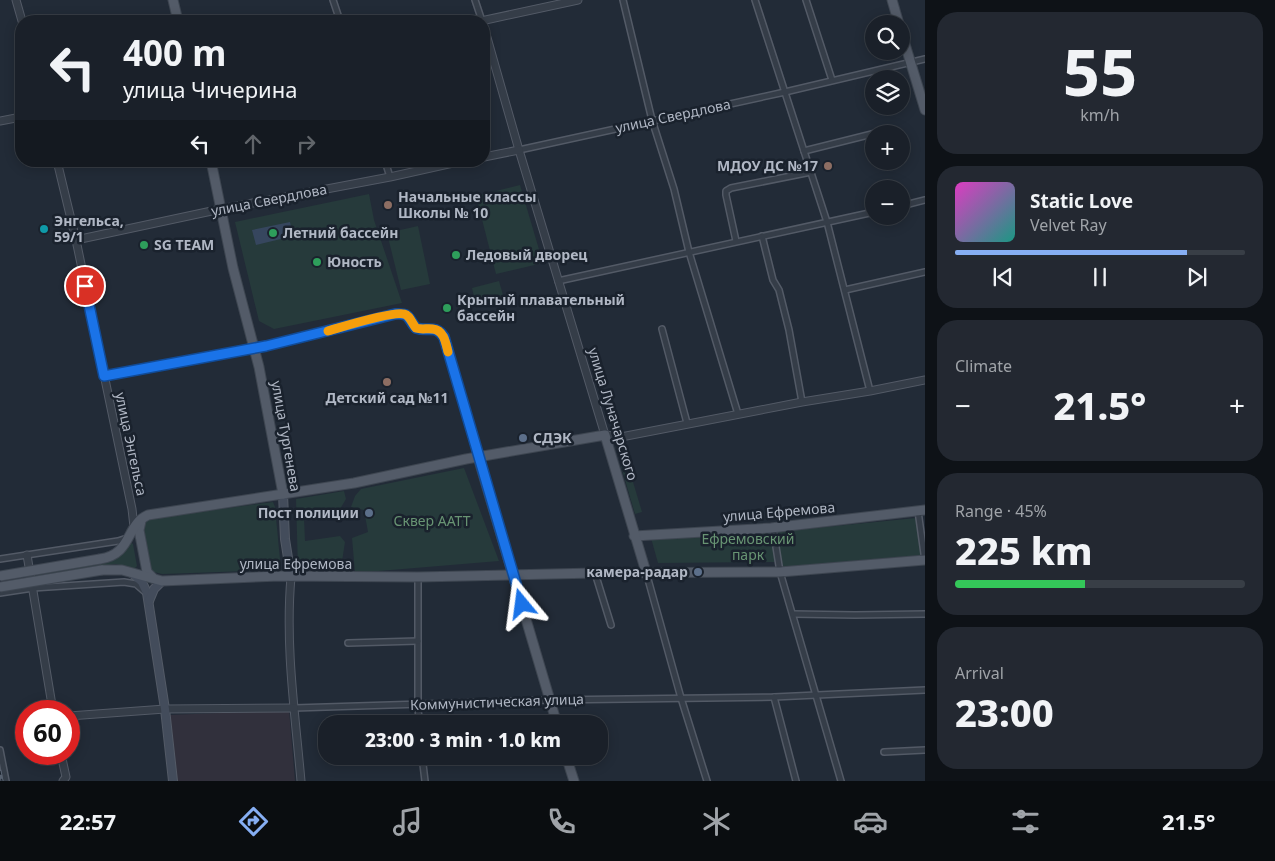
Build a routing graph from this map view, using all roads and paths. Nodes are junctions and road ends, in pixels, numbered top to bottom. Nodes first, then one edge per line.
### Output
1 (16, 0) edge
2 (173, 0) edge
3 (333, 0) edge
4 (475, 0) edge
5 (578, 0) edge
6 (623, 0) edge
7 (755, 0) edge
8 (806, 0) edge
9 (892, 0) edge
10 (20, 15) edge
11 (177, 15) edge
12 (338, 15) edge
13 (480, 15) edge
14 (896, 15) edge
15 (490, 19) edge
16 (490, 49) edge
17 (910, 59) edge
18 (925, 59) edge
19 (911, 62) junction
20 (832, 80) junction
21 (785, 92) junction
22 (925, 110) edge
23 (15, 118) edge
24 (652, 120) junction
25 (0, 121) edge
26 (865, 136) edge
27 (518, 150) junction
28 (804, 151) junction
29 (490, 156) edge
30 (58, 167) edge
31 (212, 167) edge
32 (387, 167) edge
33 (435, 167) edge
34 (811, 172) junction
35 (390, 177) junction
36 (925, 200) edge
37 (910, 204) edge
38 (221, 209) junction
39 (865, 214) edge
40 (827, 222) junction
41 (762, 236) junction
42 (76, 240) junction
43 (736, 241) junction
44 (689, 252) junction
45 (925, 272) edge
46 (558, 281) junction
47 (845, 290) junction
48 (662, 329) dead end
49 (254, 348) junction
50 (104, 376) junction
51 (925, 380) edge
52 (870, 391) junction
53 (802, 402) junction
54 (738, 414) junction
55 (687, 423) junction
56 (605, 435) junction
57 (478, 457) junction
58 (283, 494) junction
59 (132, 509) junction
60 (921, 511) edge
61 (145, 517) junction
62 (774, 528) junction
63 (133, 531) junction
64 (634, 536) junction
65 (103, 543) junction
66 (27, 555) junction
67 (0, 558) edge
68 (925, 560) edge
69 (132, 572) junction
70 (646, 572) junction
71 (780, 572) junction
72 (595, 573) junction
73 (0, 576) edge
74 (513, 576) junction
75 (291, 577) junction
76 (418, 577) junction
77 (162, 581) junction
78 (0, 587) edge
79 (33, 588) junction
80 (0, 593) edge
81 (149, 603) junction
82 (793, 614) junction
83 (925, 614) edge
84 (611, 625) dead end
85 (418, 641) junction
86 (348, 643) dead end
87 (925, 690) edge
88 (816, 694) junction
89 (774, 697) junction
90 (681, 698) junction
91 (51, 700) edge
92 (550, 700) junction
93 (418, 704) junction
94 (294, 708) junction
95 (165, 709) junction
96 (80, 715) edge
97 (419, 715) edge
98 (554, 715) edge
99 (0, 750) edge
100 (925, 750) edge
101 (884, 752) dead end
102 (63, 765) edge
103 (423, 765) edge
104 (569, 765) edge
105 (6, 781) edge
106 (63, 781) edge
107 (173, 781) edge
108 (300, 781) edge
109 (425, 781) edge
110 (574, 781) edge
111 (707, 781) edge
112 (796, 781) edge
113 (842, 781) edge

1 - 10 street
2 - 11 main road
3 - 12 street
4 - 13 street
5 - 15 street
6 - 24 street
7 - 21 street
8 - 20 street
9 - 14 main road
16 - 27 street, улица Луначарского
17 - 19 main road
18 - 19 street, улица Свердлова
19 - 20 street, улица Свердлова
19 - 22 main road
20 - 21 street, улица Свердлова
21 - 24 street, улица Свердлова
21 - 28 street
23 - 25 street
24 - 27 street, улица Свердлова
24 - 44 street
26 - 28 street
27 - 29 street, улица Свердлова
27 - 46 street, улица Луначарского
28 - 34 street
30 - 42 street, улица Энгельса
31 - 38 main road, улица Тургенева
32 - 35 street
33 - 35 street, улица Свердлова
34 - 40 street
34 - 43 street
35 - 38 street, улица Свердлова
36 - 37 street
38 - 42 street, улица Свердлова
38 - 49 main road, улица Тургенева
39 - 40 street
40 - 41 street
40 - 47 street
41 - 43 street
41 - 53 street
42 - 50 street, улица Энгельса
43 - 44 street
44 - 46 street
44 - 54 street
45 - 47 street
46 - 56 street, улица Луначарского
47 - 52 street
48 - 55 street
49 - 50 street
49 - 57 street
49 - 58 main road, улица Тургенева
50 - 59 street, улица Энгельса
51 - 52 street
52 - 53 street
53 - 54 street
54 - 55 street
55 - 56 street
56 - 57 main road
56 - 64 main road, улица Луначарского
57 - 58 main road
57 - 74 main road
58 - 61 main road
58 - 75 main road, улица Тургенева
59 - 61 street
59 - 63 street, улица Энгельса
59 - 65 street
60 - 62 main road, улица Ефремова
60 - 68 street
61 - 63 main road
61 - 77 main road
62 - 64 main road, улица Ефремова
62 - 71 street
63 - 65 street
63 - 73 main road, bridge
64 - 70 main road, улица Луначарского
65 - 66 street
66 - 67 street
66 - 79 street
68 - 71 main road, улица Ефремова
69 - 77 main road, улица Ефремова
69 - 78 main road, улица Ефремова, bridge
69 - 81 main road
70 - 71 main road, улица Ефремова
70 - 72 main road, улица Ефремова
70 - 90 street, улица Луначарского
71 - 82 street
72 - 74 main road, улица Ефремова
72 - 84 street
74 - 76 main road, улица Ефремова
74 - 92 main road
75 - 76 main road, улица Ефремова
75 - 77 main road, улица Ефремова
75 - 94 street, улица Тургенева
76 - 85 street
77 - 81 main road
79 - 80 street
79 - 81 street
79 - 91 street
81 - 95 main road
82 - 83 street
82 - 88 street
85 - 86 street
85 - 93 street
87 - 88 street, Коммунистическая улица
88 - 89 street, Коммунистическая улица
88 - 113 street
89 - 90 street, Коммунистическая улица
89 - 112 street
90 - 92 street, Коммунистическая улица
90 - 111 street, улица Луначарского
92 - 93 street, Коммунистическая улица
92 - 98 main road
93 - 94 street, Коммунистическая улица
93 - 97 street
94 - 95 street, Коммунистическая улица
94 - 108 street, улица Тургенева
95 - 96 street, Коммунистическая улица
95 - 107 main road
99 - 105 street
100 - 101 street
102 - 106 street
103 - 109 street
104 - 110 main road

